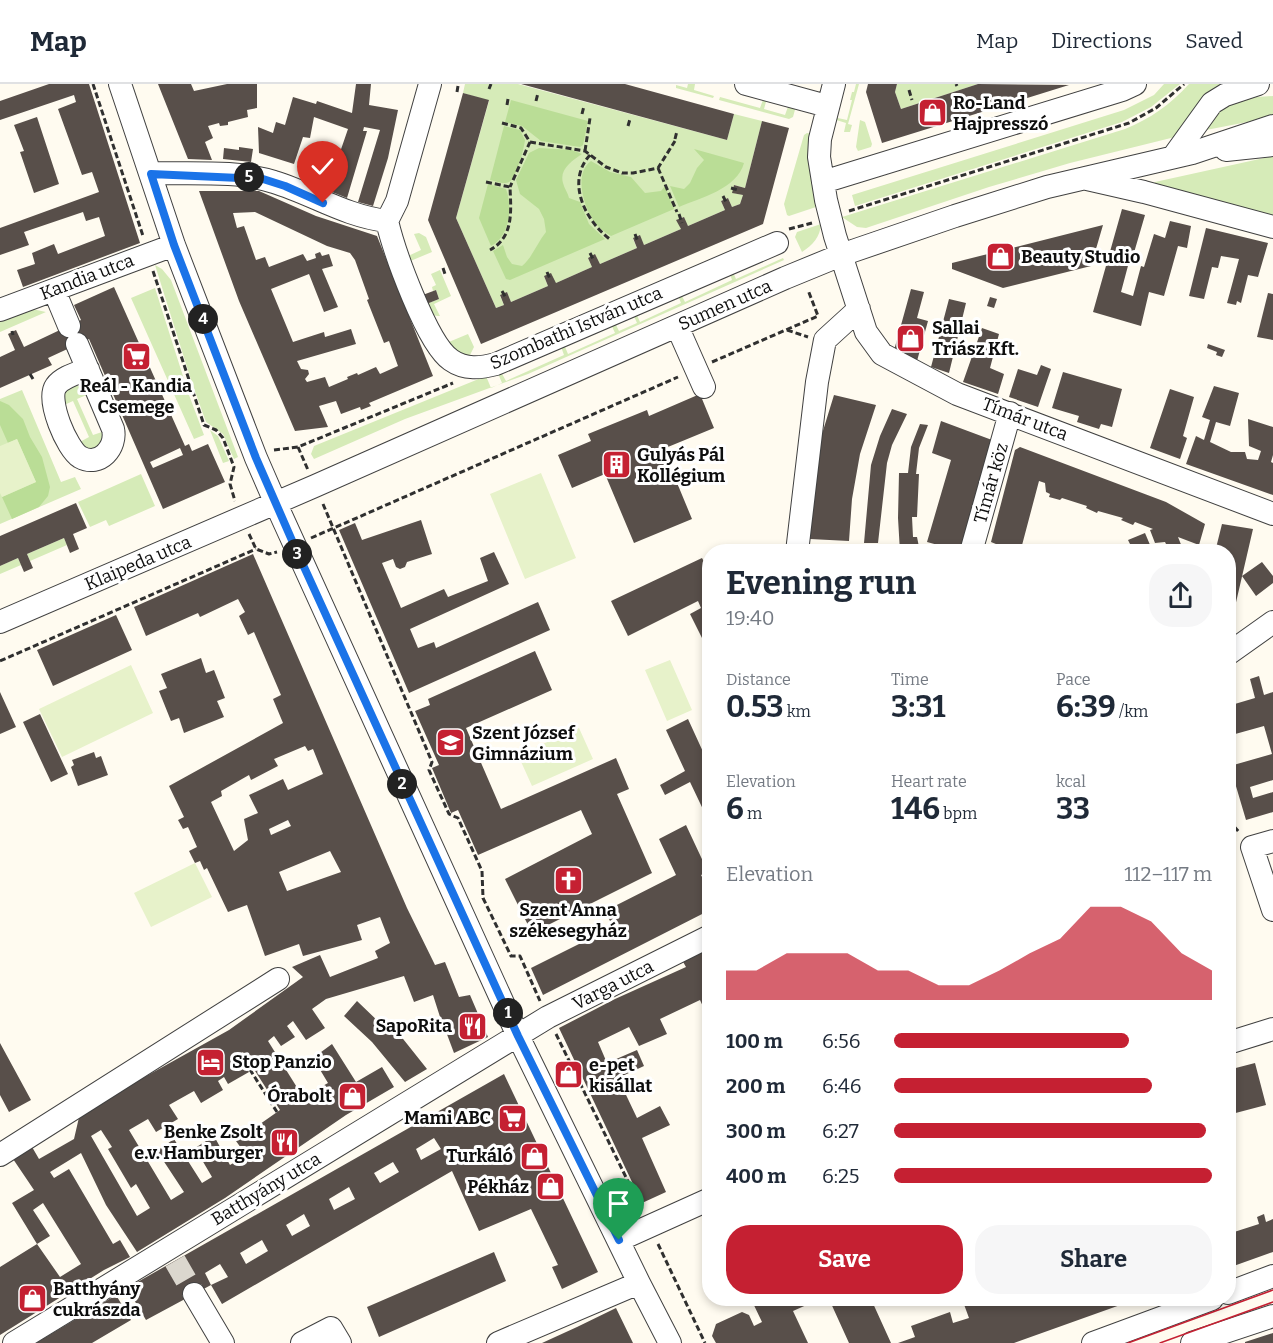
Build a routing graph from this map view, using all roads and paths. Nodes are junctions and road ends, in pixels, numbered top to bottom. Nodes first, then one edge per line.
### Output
1 (120, 84) edge
2 (430, 84) edge
3 (746, 84) edge
4 (834, 84) edge
5 (1135, 84) edge
6 (1184, 84) edge
7 (1258, 84) edge
8 (458, 86) dead end
9 (909, 90) dead end
10 (457, 92) dead end
11 (538, 93) dead end
12 (508, 99) dead end
13 (912, 100) dead end
14 (536, 101) dead end
15 (507, 105) dead end
16 (584, 106) dead end
17 (828, 106) junction
18 (582, 114) dead end
19 (590, 118) dead end
20 (630, 119) dead end
21 (502, 123) dead end
22 (628, 126) dead end
23 (1273, 126) edge
24 (678, 131) dead end
25 (530, 142) junction
26 (1273, 145) edge
27 (585, 151) junction
28 (590, 155) junction
29 (1183, 155) junction
30 (658, 168) junction
31 (151, 174) junction
32 (1082, 178) junction
33 (486, 182) dead end
34 (823, 183) junction
35 (510, 187) junction
36 (731, 188) dead end
37 (738, 190) dead end
38 (723, 196) dead end
39 (727, 204) dead end
40 (843, 213) dead end
41 (820, 220) dead end
42 (387, 221) junction
43 (682, 223) dead end
44 (1273, 227) edge
45 (635, 234) dead end
46 (782, 236) joint
47 (611, 240) dead end
48 (638, 242) dead end
49 (174, 245) junction
50 (490, 250) dead end
51 (590, 253) dead end
52 (841, 255) junction
53 (594, 261) dead end
54 (443, 268) dead end
55 (547, 272) dead end
56 (445, 274) dead end
57 (550, 279) dead end
58 (54, 290) junction
59 (502, 291) dead end
60 (506, 298) dead end
61 (859, 309) junction
62 (0, 310) edge
63 (818, 316) dead end
64 (677, 326) junction
65 (88, 369) dead end
66 (30, 374) dead end
67 (700, 378) junction
68 (33, 379) dead end
69 (458, 381) dead end
70 (1010, 413) junction
71 (204, 424) dead end
72 (298, 447) dead end
73 (230, 484) dead end
74 (276, 504) junction
75 (1273, 513) edge
76 (334, 529) junction
77 (314, 537) dead end
78 (798, 544) edge
79 (973, 544) edge
80 (275, 552) dead end
81 (0, 622) edge
82 (1273, 622) edge
83 (1236, 648) edge
84 (0, 661) edge
85 (1262, 844) edge
86 (1273, 910) edge
87 (702, 940) edge
88 (278, 979) dead end
89 (539, 998) dead end
90 (1273, 1029) edge
91 (554, 1030) dead end
92 (518, 1036) junction
93 (1236, 1041) edge
94 (240, 1054) dead end
95 (277, 1112) dead end
96 (0, 1155) edge
97 (702, 1203) edge
98 (641, 1208) dead end
99 (619, 1240) junction
100 (657, 1242) dead end
101 (1273, 1276) edge
102 (639, 1283) junction
103 (1236, 1290) edge
104 (194, 1294) tunnel mouth
105 (1193, 1306) edge
106 (1273, 1316) edge
107 (14, 1343) edge
108 (223, 1343) edge
109 (302, 1343) edge
110 (340, 1343) edge
111 (498, 1343) edge
112 (670, 1343) edge
113 (705, 1343) edge
114 (1093, 1343) edge
115 (1192, 1343) edge

1 - 31 street
2 - 42 street
3 - 17 street
4 - 17 street, Tímár utca
5 - 34 street
6 - 40 path
7 - 29 street
8 - 10 path
9 - 13 path
11 - 14 path
12 - 15 path
16 - 18 path
17 - 34 street, Tímár utca
19 - 27 path
20 - 22 path
21 - 25 path
23 - 29 street, Sumen utca
24 - 30 path
25 - 27 path
25 - 35 path
26 - 29 street, Sumen utca
27 - 28 path
28 - 30 path
28 - 47 path
29 - 32 street, Sumen utca
30 - 43 path
31 - 42 street
31 - 49 street
32 - 44 street
32 - 52 street, Sumen utca
33 - 35 path
34 - 52 street, Tímár utca
35 - 50 path
36 - 37 path
38 - 39 path
41 - 46 path
42 - 46 street, Szombathi István utca
45 - 48 path
49 - 58 street, Kandia utca
49 - 74 street
51 - 53 path
52 - 61 street, Tímár utca
52 - 64 street, Sumen utca
54 - 56 path
55 - 57 path
58 - 62 street, Kandia utca
58 - 65 street
59 - 60 path
61 - 70 street, Tímár utca
61 - 78 street
63 - 67 path
64 - 67 street
64 - 74 street, Sumen utca
66 - 68 path
67 - 76 path
69 - 72 path
70 - 75 street, Tímár utca
70 - 79 street, Tímár köz
71 - 73 path
74 - 81 street, Klaipeda utca
74 - 92 street
76 - 77 path
76 - 89 path
80 - 84 path
82 - 83 street
85 - 86 street
87 - 92 street, Varga utca
88 - 96 street
90 - 93 street
91 - 98 path
92 - 99 street
92 - 107 street, Batthyány utca
94 - 95 path
97 - 99 street
99 - 102 street
100 - 113 path
101 - 103 street
102 - 111 street
102 - 112 street
104 - 108 street
105 - 114 street
106 - 115 street
109 - 110 street

